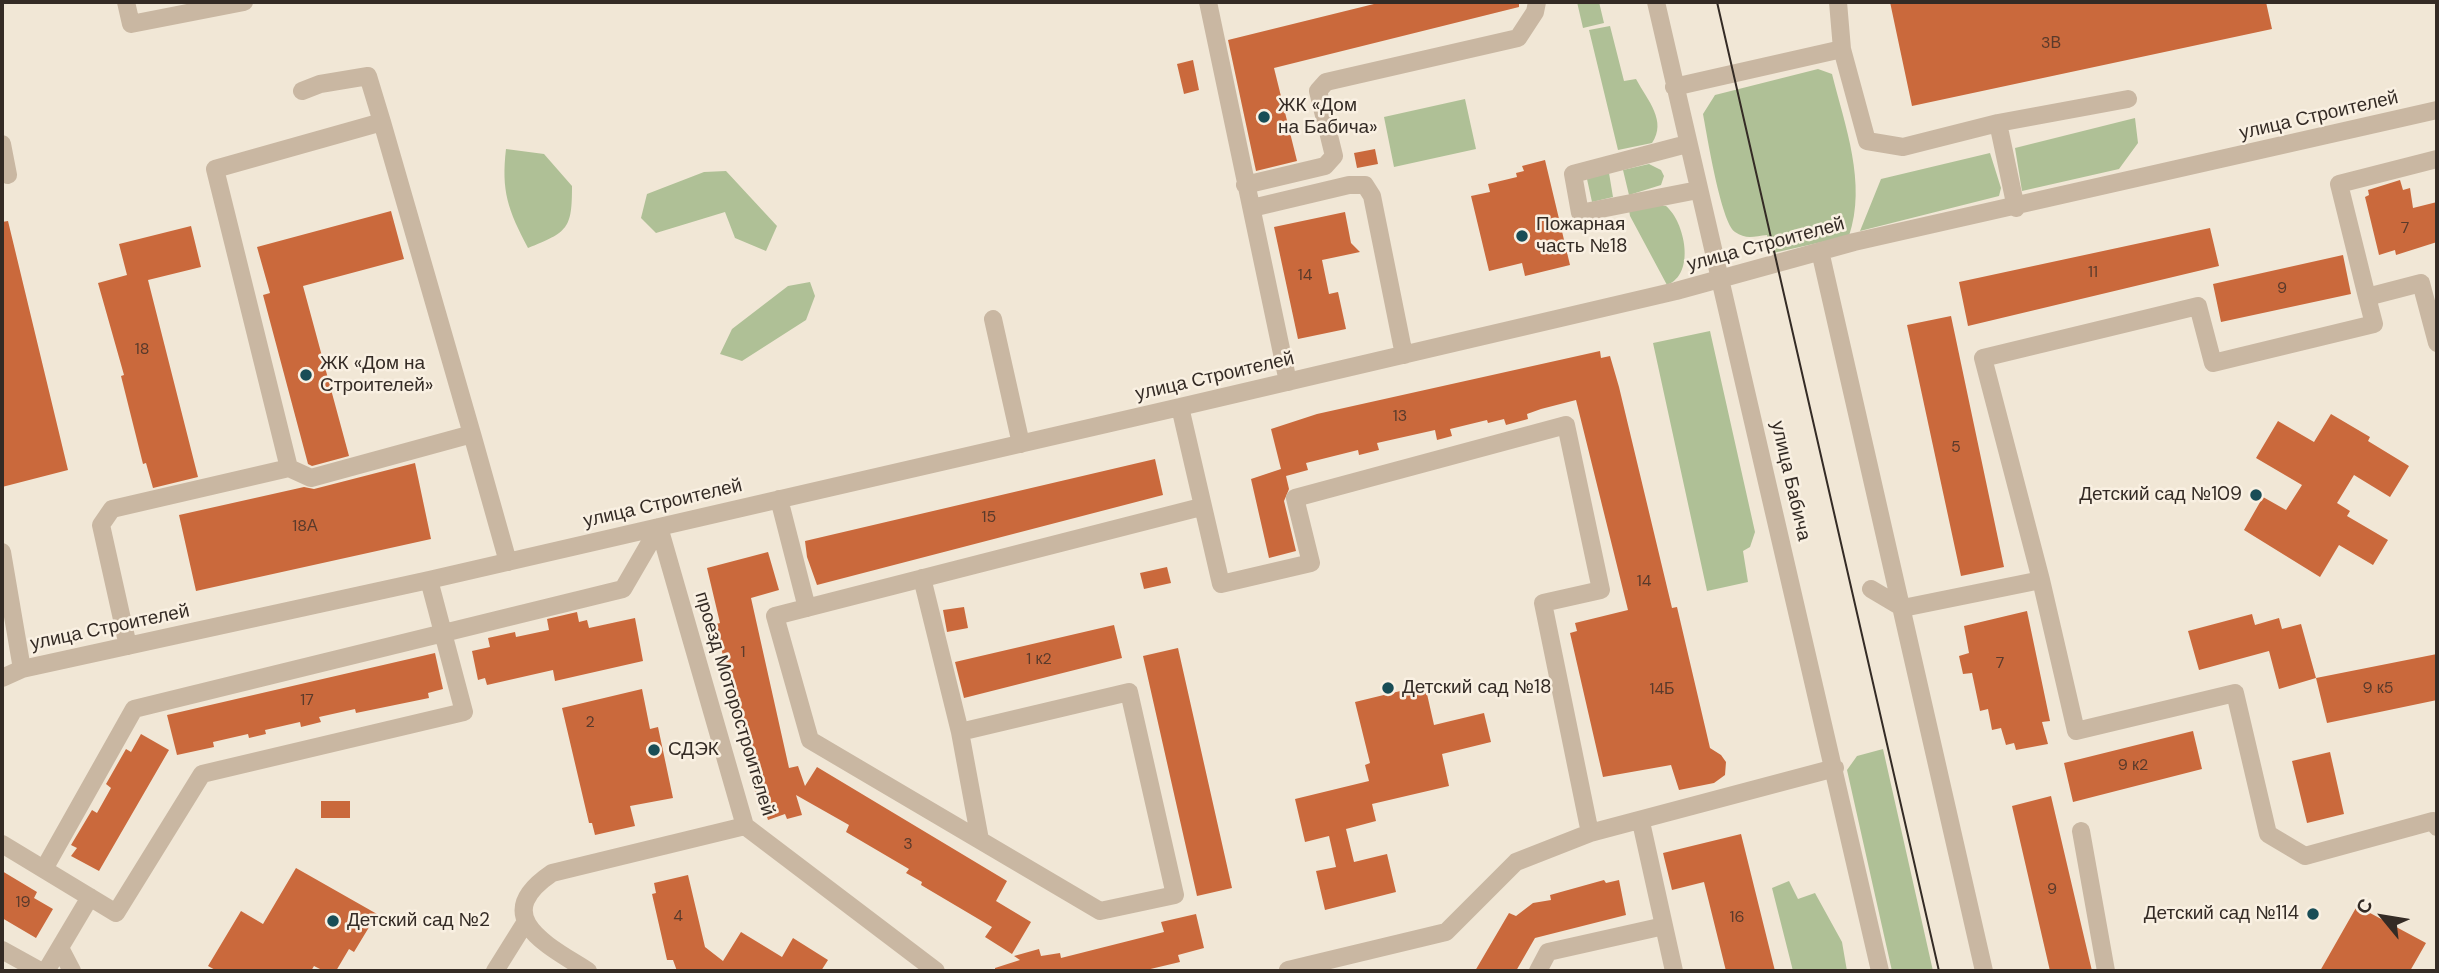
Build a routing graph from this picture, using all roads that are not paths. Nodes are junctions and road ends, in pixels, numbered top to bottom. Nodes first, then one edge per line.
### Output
1 (126, 2) edge
2 (244, 2) edge
3 (1208, 2) edge
4 (1537, 2) edge
5 (1656, 2) edge
6 (1838, 2) edge
7 (1842, 49) junction
8 (1674, 87) junction
9 (302, 91) dead end
10 (2128, 99) dead end
11 (2437, 110) edge
12 (382, 122) junction
13 (1998, 123) junction
14 (2, 144) edge
15 (1687, 144) junction
16 (2437, 159) edge
17 (8, 175) dead end
18 (1245, 185) junction
19 (1698, 190) junction
20 (1252, 208) junction
21 (2016, 208) junction
22 (1820, 251) junction
23 (1720, 279) junction
24 (2367, 297) junction
25 (993, 319) dead end
26 (2437, 343) edge
27 (1404, 355) junction
28 (1288, 382) junction
29 (1180, 407) junction
30 (472, 434) junction
31 (1021, 444) junction
32 (289, 468) junction
33 (779, 499) junction
34 (1201, 507) junction
35 (659, 527) junction
36 (2, 552) edge
37 (508, 562) junction
38 (922, 578) junction
39 (429, 580) junction
40 (2041, 580) junction
41 (1871, 589) dead end
42 (807, 608) junction
43 (1903, 608) junction
44 (443, 633) junction
45 (128, 646) junction
46 (22, 669) junction
47 (2, 678) edge
48 (960, 732) junction
49 (1835, 768) junction
50 (1642, 822) junction
51 (745, 826) junction
52 (2437, 827) edge
53 (2081, 831) dead end
54 (1590, 833) junction
55 (980, 840) junction
56 (2, 844) edge
57 (44, 869) junction
58 (90, 897) junction
59 (526, 923) junction
60 (1664, 926) junction
61 (60, 948) junction
62 (2, 950) edge
63 (1288, 970) edge
64 (40, 971) edge
65 (46, 971) edge
66 (72, 971) edge
67 (495, 971) edge
68 (588, 971) edge
69 (936, 971) edge
70 (1538, 971) edge
71 (1674, 971) edge
72 (1880, 971) edge
73 (1983, 971) edge
74 (2106, 971) edge

1 - 2 street
3 - 18 street
4 - 18 street
5 - 8 street, улица Бабича
6 - 7 street
7 - 8 street
7 - 13 street
8 - 15 street, улица Бабича
9 - 12 street
10 - 13 street
11 - 21 street, улица Строителей
12 - 30 street
12 - 32 street
13 - 21 street
14 - 17 street
15 - 19 street, улица Бабича
15 - 19 street
16 - 24 street
18 - 20 street
19 - 23 street, улица Бабича
20 - 27 street
20 - 28 street
21 - 22 street, улица Строителей
22 - 23 street, улица Строителей
22 - 43 street
23 - 27 street, улица Строителей
23 - 49 street, улица Бабича
24 - 26 street
24 - 40 street
25 - 31 street
27 - 28 street, улица Строителей
28 - 29 street, улица Строителей
29 - 31 street, улица Строителей
29 - 34 street
30 - 32 street
30 - 37 street
31 - 33 street, улица Строителей
32 - 45 street
33 - 35 street, улица Строителей
33 - 42 street
34 - 38 street
34 - 54 street
35 - 37 street, улица Строителей
35 - 44 street
35 - 51 street, проезд Моторостроителей
36 - 46 street
37 - 39 street, улица Строителей
38 - 42 street
38 - 48 street
39 - 44 street
39 - 45 street, улица Строителей
40 - 43 street
40 - 52 street
41 - 43 street
42 - 55 street
43 - 73 street
44 - 57 street
44 - 58 street
45 - 46 street, улица Строителей
46 - 47 street, улица Строителей
48 - 55 street
48 - 55 street
49 - 50 street
49 - 72 street, улица Бабича
50 - 54 street
50 - 60 street
51 - 59 street
51 - 69 street, проезд Моторостроителей
53 - 74 street
54 - 63 street
56 - 57 street
57 - 58 street
58 - 61 street
59 - 67 street
59 - 68 street
60 - 70 street
60 - 71 street
61 - 65 street
61 - 66 street
62 - 64 street

